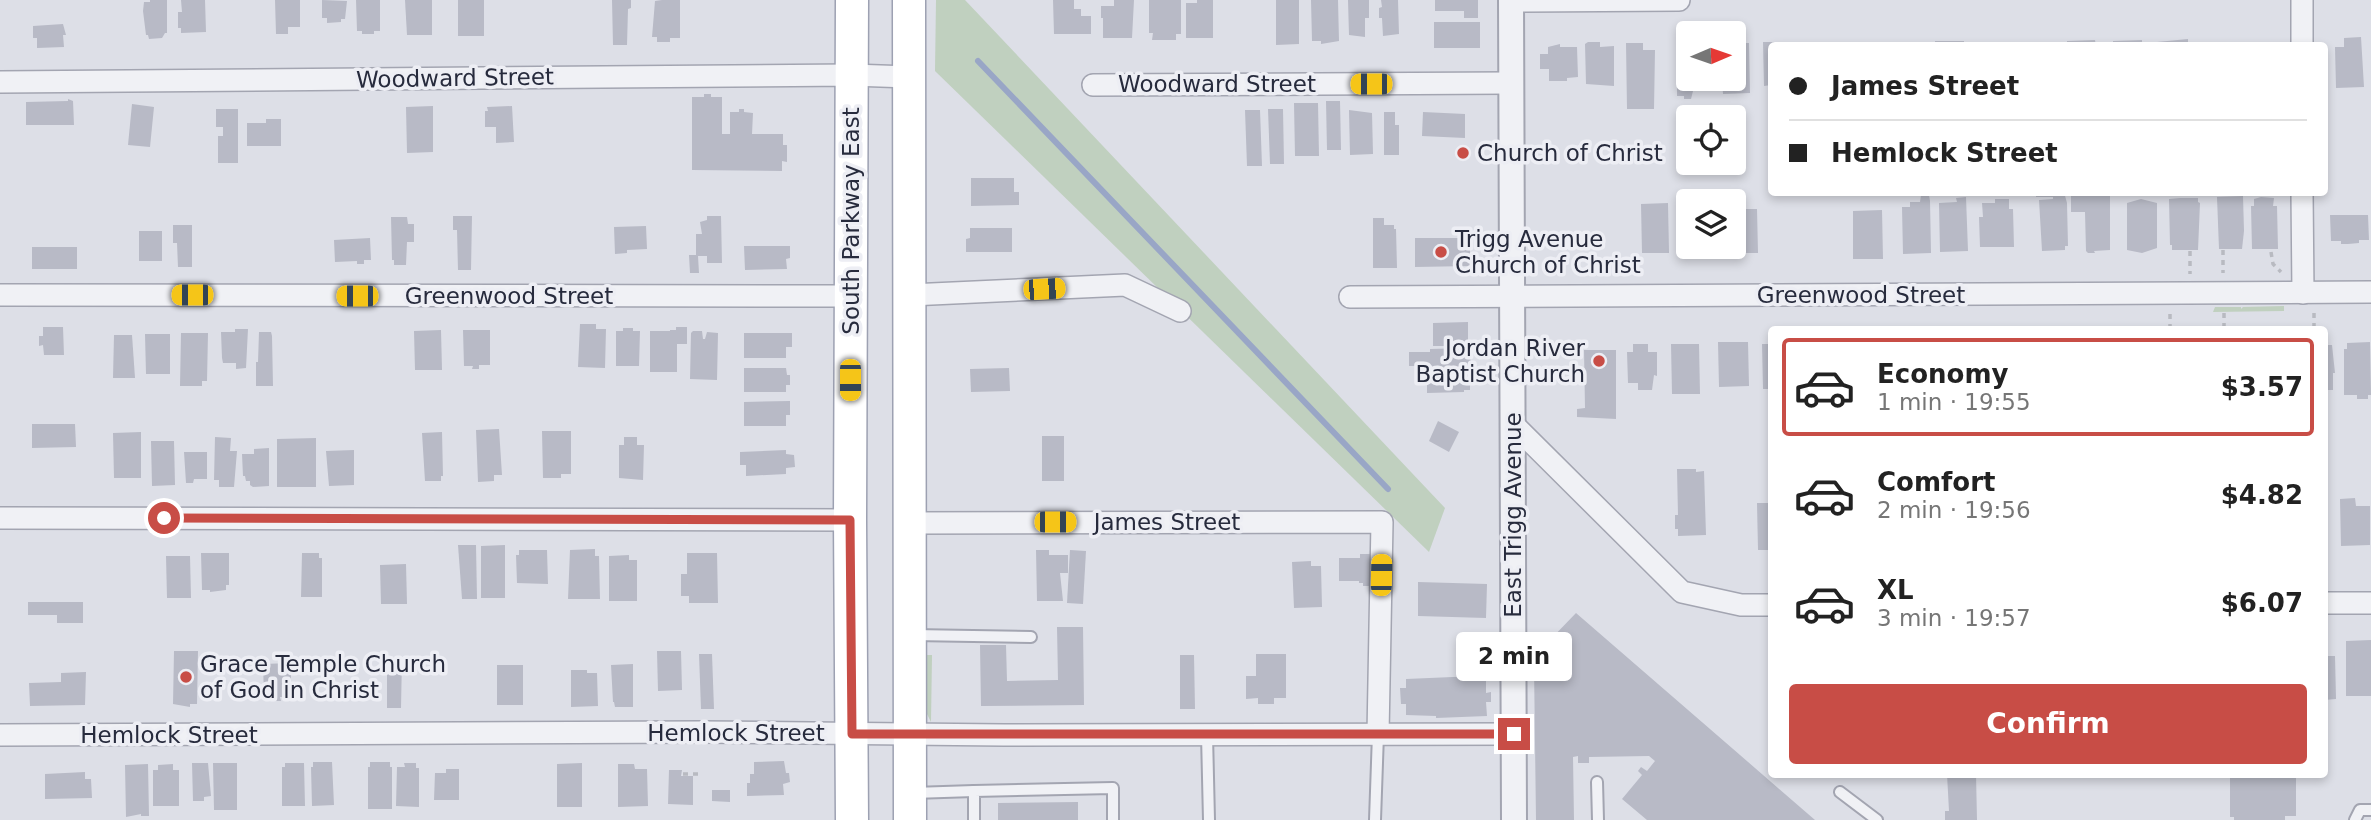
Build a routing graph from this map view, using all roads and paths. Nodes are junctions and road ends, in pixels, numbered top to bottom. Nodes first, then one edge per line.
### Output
1 (852, 0) edge
2 (909, 0) edge
3 (1679, 0) edge
4 (2302, 0) edge
5 (1511, 1) edge
6 (2302, 42) edge
7 (852, 75) junction
8 (909, 77) junction
9 (0, 82) edge
10 (1510, 83) junction
11 (1093, 85) dead end
12 (2302, 196) edge
13 (2223, 250) dead end
14 (2190, 251) dead end
15 (2271, 252) dead end
16 (2273, 264) junction
17 (2282, 264) dead end
18 (2278, 269) dead end
19 (2190, 275) dead end
20 (2223, 275) dead end
21 (2371, 292) edge
22 (2303, 293) junction
23 (0, 295) edge
24 (910, 295) junction
25 (850, 296) junction
26 (1512, 296) junction
27 (1350, 297) dead end
28 (1180, 311) dead end
29 (2224, 313) dead end
30 (2314, 313) dead end
31 (2170, 314) dead end
32 (2170, 326) edge
33 (2224, 326) edge
34 (2314, 326) edge
35 (1513, 424) junction
36 (0, 518) edge
37 (850, 520) junction
38 (910, 523) junction
39 (2328, 603) edge
40 (2371, 603) edge
41 (1768, 605) edge
42 (910, 635) junction
43 (1031, 637) dead end
44 (852, 734) junction
45 (910, 734) junction
46 (1378, 734) junction
47 (1514, 734) junction
48 (0, 735) edge
49 (1207, 735) junction
50 (683, 774) dead end
51 (700, 774) dead end
52 (1597, 782) dead end
53 (974, 791) junction
54 (1840, 792) dead end
55 (910, 806) edge
56 (2371, 810) edge
57 (852, 820) edge
58 (974, 820) edge
59 (1113, 820) edge
60 (1209, 820) edge
61 (1375, 820) edge
62 (1514, 820) edge
63 (1598, 820) edge
64 (1877, 820) edge
65 (2356, 820) edge

1 - 7 main road, South Parkway East
2 - 8 main road
3 - 5 street
4 - 6 street
5 - 10 street, East Trigg Avenue
7 - 8 street, Woodward Street
7 - 9 street, Woodward Street
7 - 25 main road, South Parkway East
8 - 24 main road
10 - 11 street, Woodward Street
10 - 26 street, East Trigg Avenue
12 - 22 street
13 - 20 path
14 - 19 path
15 - 16 path
16 - 17 path
16 - 18 path
21 - 22 street, Greenwood Street
22 - 26 street, Greenwood Street
23 - 25 street, Greenwood Street
24 - 28 street
24 - 38 main road
25 - 37 main road, South Parkway East
26 - 27 street, Greenwood Street
26 - 35 street, East Trigg Avenue
29 - 33 path
30 - 34 path
31 - 32 path
35 - 41 street
35 - 47 street, East Trigg Avenue
36 - 37 street
37 - 44 main road, South Parkway East
38 - 42 main road
38 - 46 street, James Street
39 - 40 street
42 - 43 lane
42 - 45 main road
44 - 45 street, Hemlock Street
44 - 48 street, Hemlock Street
44 - 57 main road, South Parkway East
45 - 49 street, Hemlock Street
45 - 55 main road
46 - 47 street, Hemlock Street
46 - 49 street, Hemlock Street
46 - 61 lane
47 - 62 street, East Trigg Avenue
49 - 60 lane
50 - 51 path
52 - 63 lane
53 - 55 lane
53 - 58 lane
53 - 59 lane
54 - 64 lane
56 - 65 lane

